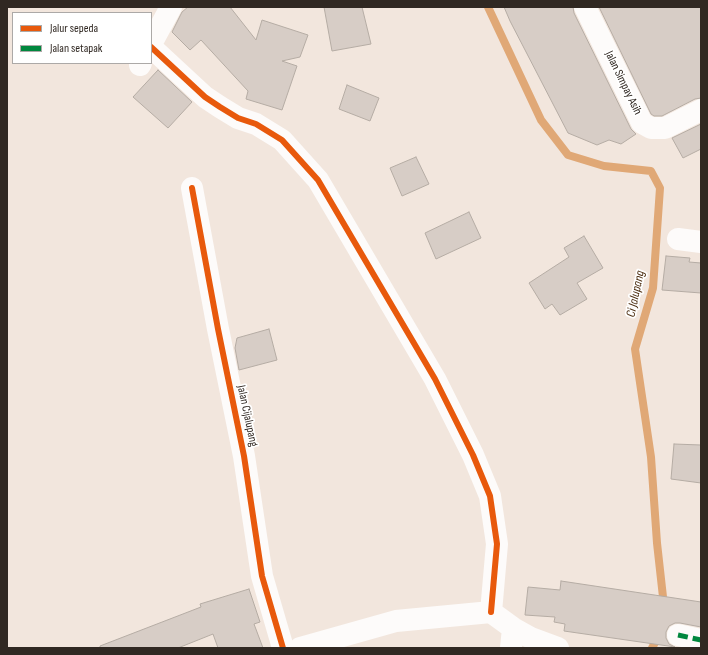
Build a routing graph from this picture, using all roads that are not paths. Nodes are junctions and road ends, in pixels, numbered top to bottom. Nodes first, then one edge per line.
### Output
1 (171, 7) edge
2 (585, 7) edge
3 (152, 42) edge
4 (152, 63) edge
5 (701, 110) edge
6 (192, 188) dead end
7 (678, 239) dead end
8 (701, 242) edge
9 (491, 612) junction
10 (678, 635) dead end
11 (512, 638) edge
12 (701, 640) edge
13 (283, 648) edge
14 (300, 648) edge
15 (558, 648) edge

1 - 3 street
2 - 5 street, Jalan Simpay Asih
4 - 9 street
6 - 13 street, Jalan Cijalupang
7 - 8 street
9 - 11 street
9 - 14 street
10 - 12 street
11 - 15 street

